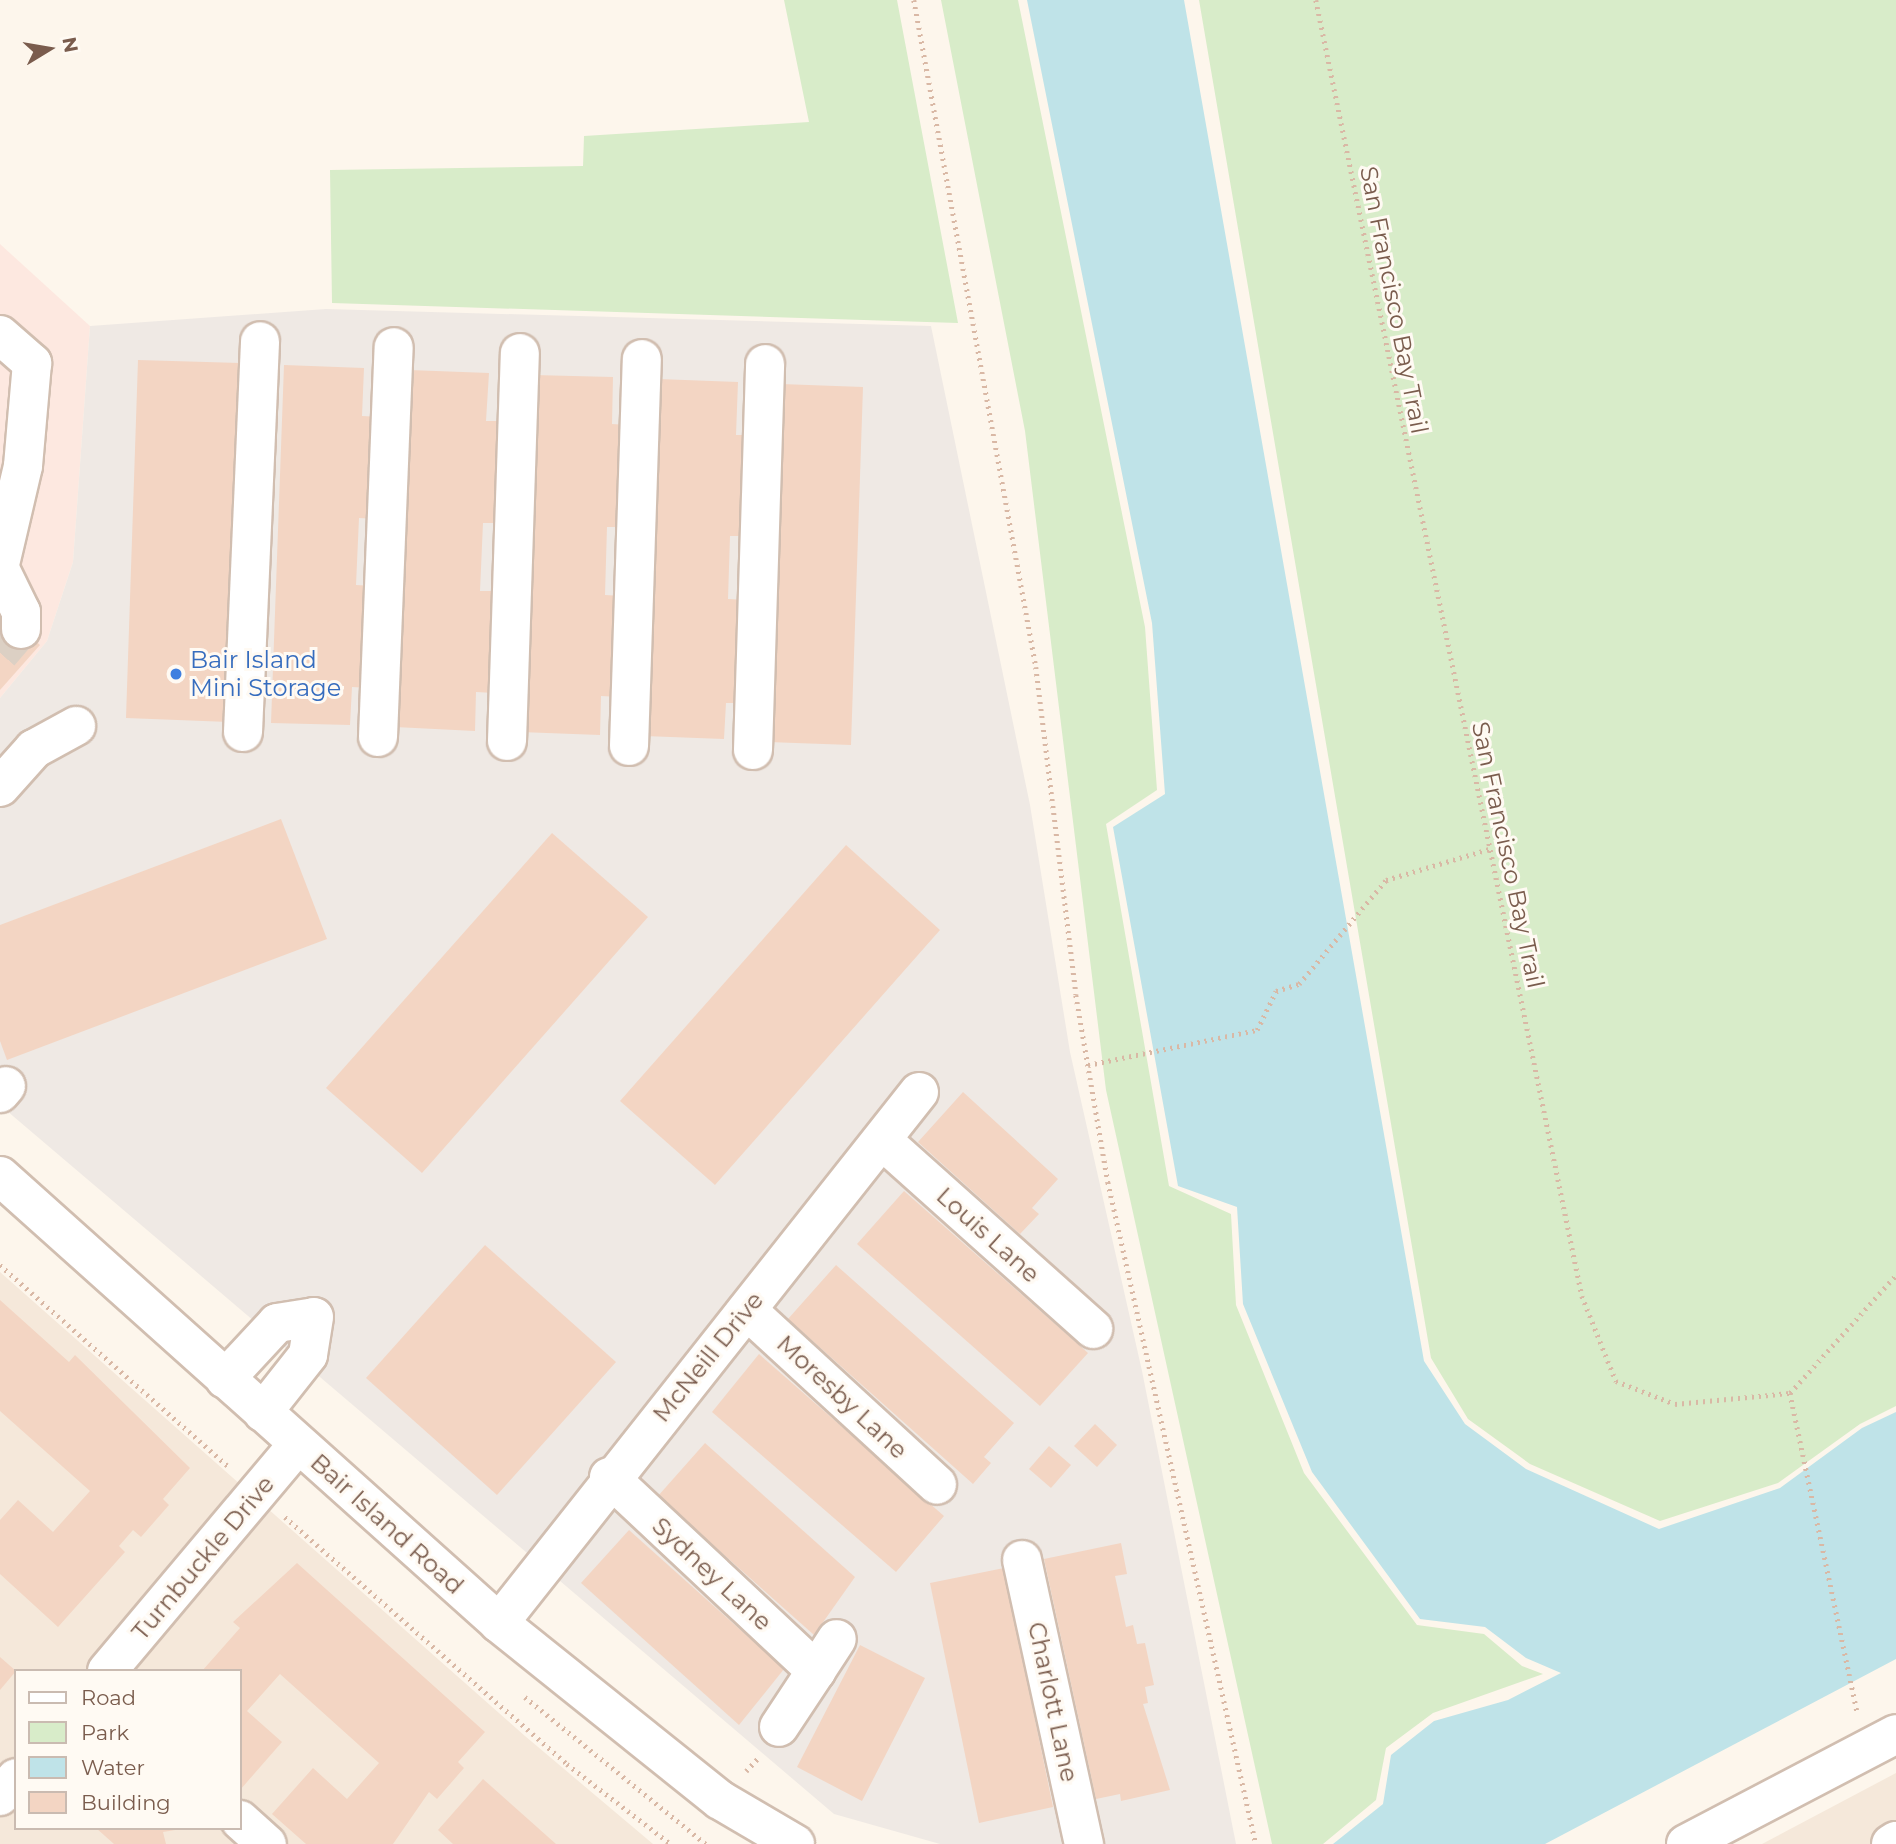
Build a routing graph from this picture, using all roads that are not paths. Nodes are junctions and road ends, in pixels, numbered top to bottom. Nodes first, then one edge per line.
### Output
1 (0, 335) edge
2 (260, 341) dead end
3 (394, 347) dead end
4 (520, 353) dead end
5 (642, 359) dead end
6 (765, 364) dead end
7 (0, 566) edge
8 (21, 629) dead end
9 (76, 726) dead end
10 (243, 732) dead end
11 (378, 737) dead end
12 (507, 741) dead end
13 (629, 746) dead end
14 (753, 750) dead end
15 (0, 786) edge
16 (919, 1092) dead end
17 (883, 1141) junction
18 (0, 1176) edge
19 (747, 1310) junction
20 (1093, 1329) dead end
21 (225, 1379) junction
22 (263, 1412) junction
23 (298, 1444) junction
24 (609, 1477) junction
25 (937, 1485) dead end
26 (1023, 1560) dead end
27 (499, 1623) junction
28 (836, 1639) dead end
29 (109, 1669) edge
30 (816, 1671) junction
31 (779, 1727) road end
32 (1896, 1734) edge
33 (14, 1779) edge
34 (0, 1796) edge
35 (242, 1822) edge
36 (1896, 1841) edge
37 (267, 1844) edge
38 (795, 1844) edge
39 (1084, 1844) edge
40 (1686, 1844) edge
41 (1891, 1844) edge

1 - 7 street
2 - 10 street
3 - 11 street
4 - 12 street
5 - 13 street
6 - 14 street
7 - 8 street
9 - 15 street
16 - 17 street, McNeill Drive
17 - 19 street, McNeill Drive
17 - 20 street, Louis Lane
18 - 21 street, Bair Island Road
19 - 24 street, McNeill Drive
19 - 25 street, Moresby Lane
21 - 22 street, Bair Island Road
21 - 22 street
22 - 23 street, Bair Island Road
23 - 27 street, Bair Island Road
23 - 29 street, Turnbuckle Drive
24 - 27 street, McNeill Drive
24 - 30 street, Sydney Lane
26 - 39 street, Charlott Lane
27 - 38 street, Bair Island Road
28 - 30 street
30 - 31 street
32 - 40 street
33 - 34 street
35 - 37 street
36 - 41 street

